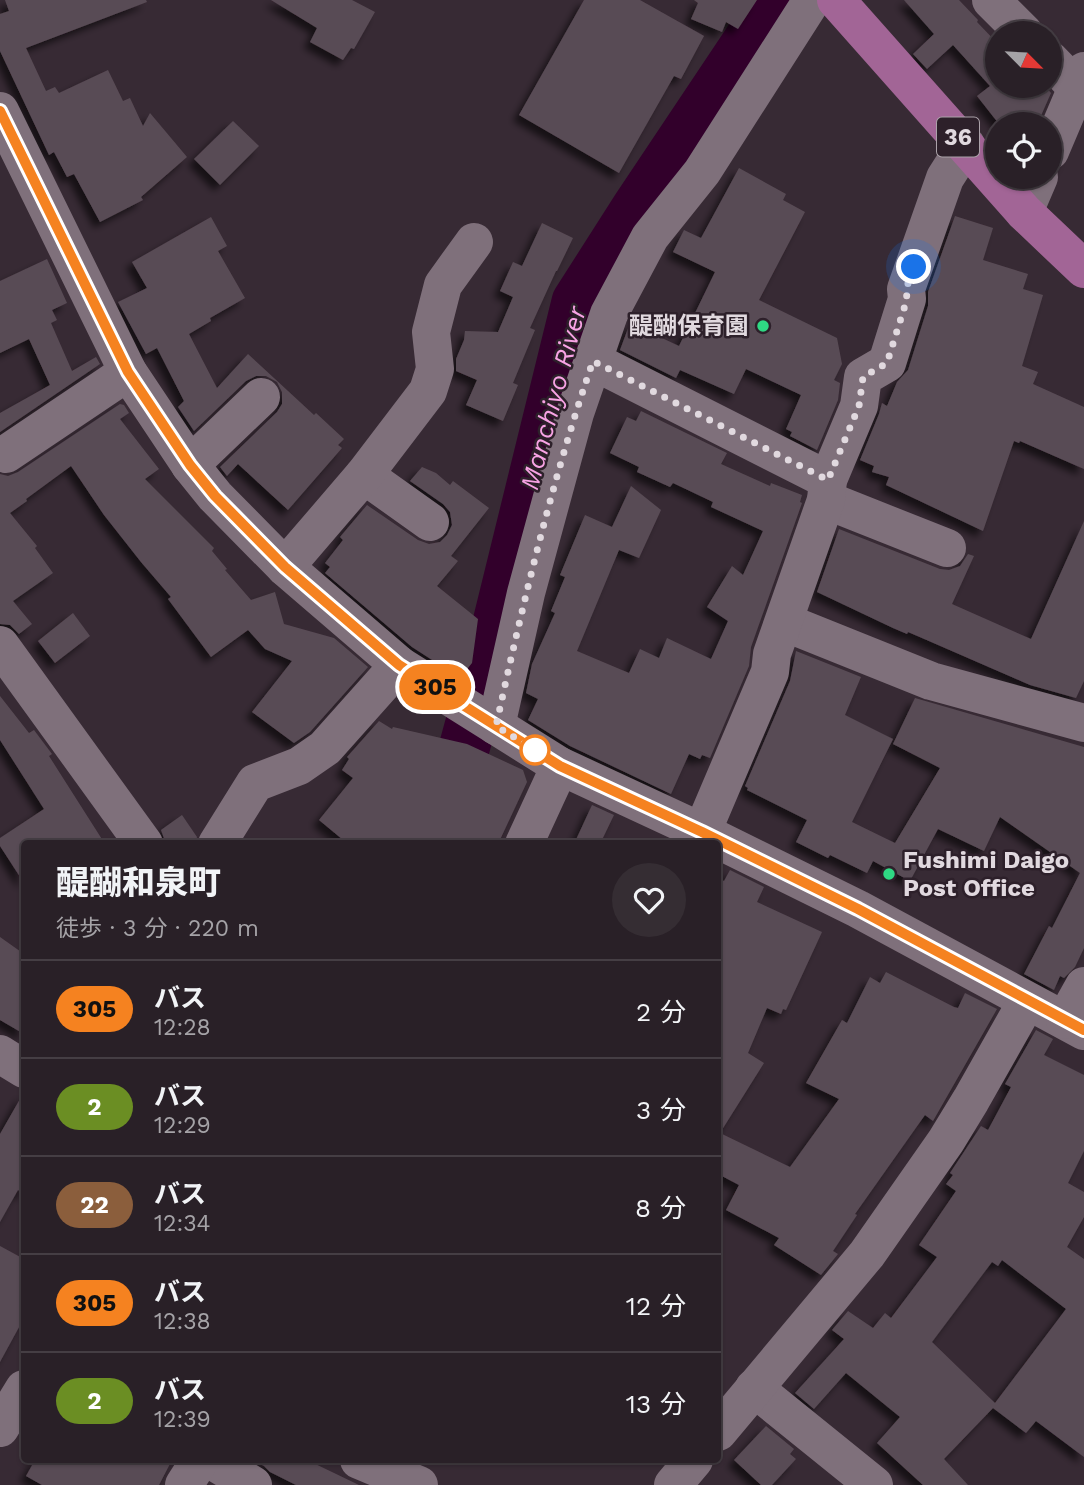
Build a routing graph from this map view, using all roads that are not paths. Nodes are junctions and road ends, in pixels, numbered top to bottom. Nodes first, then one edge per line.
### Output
1 (812, 0) edge
2 (836, 0) edge
3 (991, 0) edge
4 (1012, 21) edge
5 (1062, 69) edge
6 (1082, 84) edge
7 (0, 111) edge
8 (1062, 126) edge
9 (966, 145) junction
10 (1034, 189) edge
11 (1024, 212) junction
12 (474, 242) dead end
13 (1084, 269) edge
14 (593, 361) junction
15 (128, 372) junction
16 (261, 397) dead end
17 (6, 454) dead end
18 (190, 465) junction
19 (364, 475) junction
20 (827, 490) junction
21 (430, 522) dead end
22 (947, 548) dead end
23 (285, 567) junction
24 (784, 622) junction
25 (0, 645) edge
26 (399, 665) junction
27 (480, 717) junction
28 (1084, 723) edge
29 (560, 766) junction
30 (702, 832) junction
31 (141, 840) edge
32 (219, 840) edge
33 (526, 840) edge
34 (718, 840) edge
35 (721, 841) edge
36 (1084, 986) edge
37 (1027, 1001) junction
38 (1074, 1026) edge
39 (754, 1388) junction
40 (21, 1394) edge
41 (0, 1428) edge
42 (721, 1428) edge
43 (198, 1463) edge
44 (216, 1463) edge
45 (361, 1463) edge
46 (364, 1463) edge
47 (692, 1463) edge
48 (184, 1485) edge
49 (253, 1485) edge
50 (345, 1485) edge
51 (419, 1485) edge
52 (673, 1485) edge
53 (874, 1485) edge

1 - 14 street
2 - 9 main road, 36
3 - 4 street
5 - 6 street
6 - 8 street
7 - 15 street
9 - 11 main road, 36
9 - 20 street
10 - 11 street
11 - 13 main road, 36
12 - 19 street
14 - 20 street
14 - 27 street
15 - 17 street
15 - 18 street
16 - 18 street
18 - 23 street
19 - 21 street
19 - 23 street
20 - 22 street
20 - 24 street
23 - 26 street
24 - 28 street
24 - 30 street
25 - 31 street
26 - 27 street
26 - 32 street
27 - 29 street
29 - 30 street
29 - 33 street
30 - 34 street
35 - 37 street
36 - 38 street
37 - 38 street
37 - 39 street
39 - 42 street
39 - 53 street
40 - 41 street
43 - 48 street
44 - 49 street
45 - 50 street
46 - 51 street
47 - 52 street

